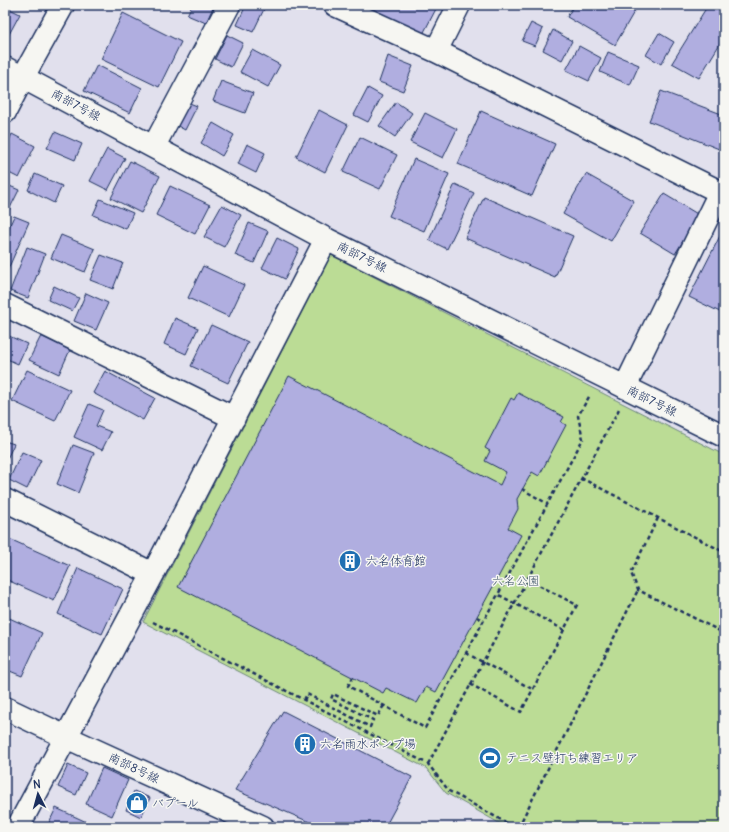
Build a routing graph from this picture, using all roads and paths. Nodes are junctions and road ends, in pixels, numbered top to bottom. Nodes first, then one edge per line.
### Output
1 (63, 5) edge
2 (229, 5) edge
3 (335, 5) edge
4 (459, 5) edge
5 (436, 50) junction
6 (14, 72) edge
7 (5, 112) edge
8 (154, 146) junction
9 (722, 193) edge
10 (326, 239) junction
11 (5, 305) edge
12 (601, 375) junction
13 (627, 388) junction
14 (234, 418) junction
15 (724, 436) edge
16 (581, 478) junction
17 (522, 489) dead end
18 (5, 500) edge
19 (548, 504) junction
20 (658, 518) junction
21 (724, 552) edge
22 (153, 574) junction
23 (527, 579) junction
24 (638, 590) junction
25 (499, 595) junction
26 (133, 611) junction
27 (477, 618) dead end
28 (484, 621) junction
29 (564, 630) junction
30 (724, 633) edge
31 (466, 653) junction
32 (353, 677) dead end
33 (470, 684) junction
34 (532, 690) junction
35 (304, 700) junction
36 (384, 705) junction
37 (5, 708) edge
38 (66, 737) junction
39 (428, 764) junction
40 (18, 827) edge
41 (263, 827) edge
42 (514, 827) edge
43 (524, 827) edge

1 - 6 street
2 - 8 street
3 - 5 street
4 - 5 street
5 - 9 street
6 - 7 street
6 - 8 street, 南部7号線
8 - 10 street, 南部7号線
9 - 13 street
10 - 12 street, 南部7号線
10 - 14 street
11 - 14 street
12 - 13 street, 南部7号線
12 - 19 path
13 - 15 street, 南部7号線
13 - 16 path
14 - 22 street
16 - 20 path
16 - 23 path
17 - 19 path
18 - 22 street
19 - 25 path
20 - 21 path
20 - 24 path
22 - 26 street
23 - 29 path
23 - 33 path
24 - 30 path
24 - 43 path
25 - 28 path
25 - 29 path
26 - 35 path
26 - 38 street
27 - 28 path
28 - 31 path
29 - 34 path
31 - 34 path
31 - 36 path
32 - 36 path
33 - 34 path
33 - 39 path
35 - 36 path
35 - 39 path
37 - 38 street, 南部8号線
38 - 40 street
38 - 41 street, 南部8号線
39 - 42 path

